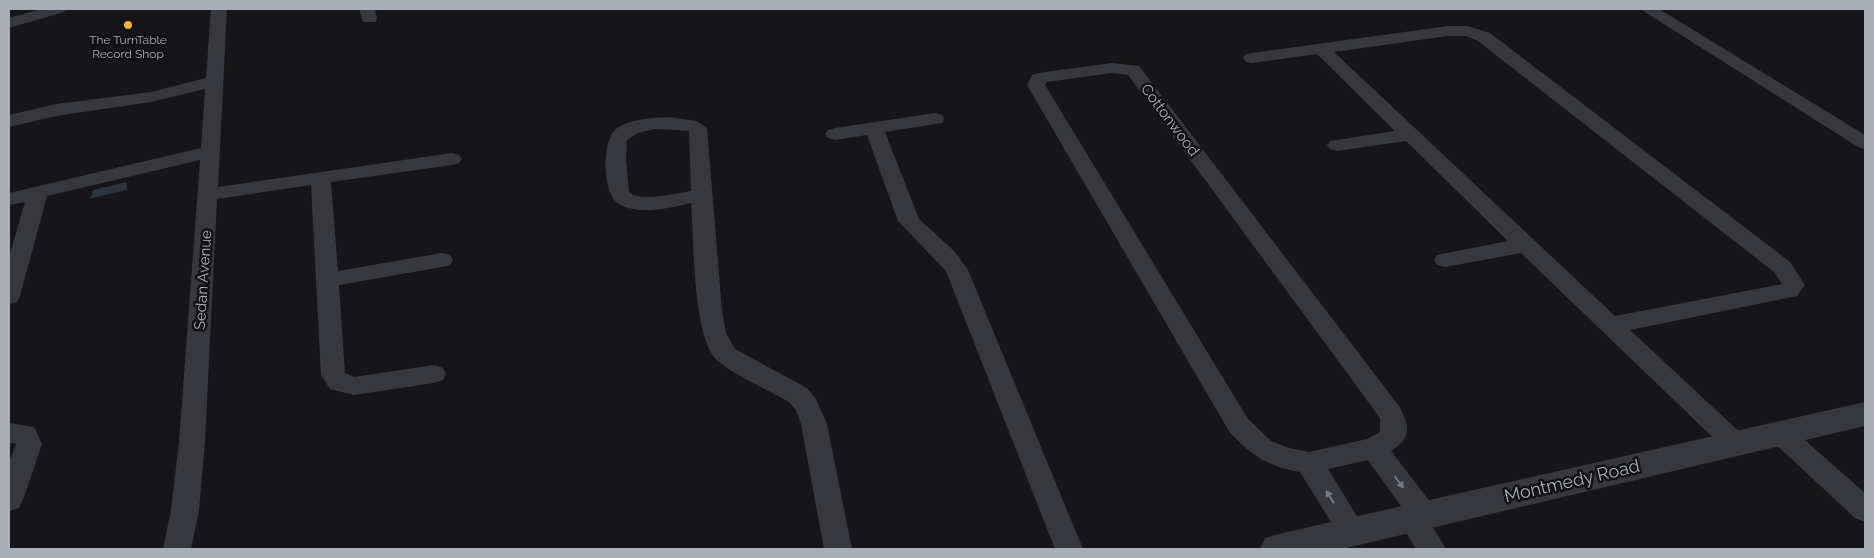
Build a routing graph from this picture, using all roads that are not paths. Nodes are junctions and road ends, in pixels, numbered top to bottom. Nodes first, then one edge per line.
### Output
1 (58, 9) edge
2 (219, 9) edge
3 (1648, 9) edge
4 (9, 23) edge
5 (1321, 49) junction
6 (1252, 58) dead end
7 (216, 81) junction
8 (935, 119) dead end
9 (9, 121) edge
10 (874, 128) junction
11 (834, 134) dead end
12 (1409, 135) junction
13 (1865, 144) edge
14 (1337, 145) dead end
15 (210, 152) junction
16 (452, 159) dead end
17 (321, 178) junction
18 (38, 192) junction
19 (208, 195) junction
20 (701, 196) junction
21 (9, 199) edge
22 (1524, 245) junction
23 (442, 260) dead end
24 (1444, 260) dead end
25 (327, 280) junction
26 (9, 296) edge
27 (1612, 325) junction
28 (434, 374) dead end
29 (1865, 414) edge
30 (9, 432) edge
31 (1781, 434) junction
32 (1736, 444) junction
33 (1374, 448) junction
34 (1309, 463) junction
35 (9, 500) edge
36 (1865, 510) edge
37 (1417, 516) junction
38 (1352, 531) junction
39 (177, 549) edge
40 (838, 549) edge
41 (1070, 549) edge
42 (1278, 549) edge
43 (1432, 549) edge

1 - 4 street
2 - 7 street, Sedan Avenue
3 - 13 street
5 - 6 street
5 - 12 street
5 - 27 street
7 - 9 street
7 - 15 street, Sedan Avenue
8 - 10 street
10 - 11 street
10 - 41 street
12 - 14 street
12 - 22 street
15 - 18 street
15 - 19 street, Sedan Avenue
16 - 17 street
17 - 19 street
17 - 25 street
18 - 21 street
18 - 26 street
19 - 39 street, Sedan Avenue
20 - 20 street
20 - 40 street
22 - 24 street
22 - 27 street
23 - 25 street
25 - 28 street
27 - 32 street
29 - 31 street, Montmedy Road
30 - 35 street
31 - 32 street, Montmedy Road
31 - 36 street
32 - 37 street, Montmedy Road
33 - 34 street, Cottonwood
33 - 34 street, Cottonwood
33 -> 37 street
38 -> 34 street
37 - 38 street, Montmedy Road
37 - 43 street
38 - 42 street, Montmedy Road

